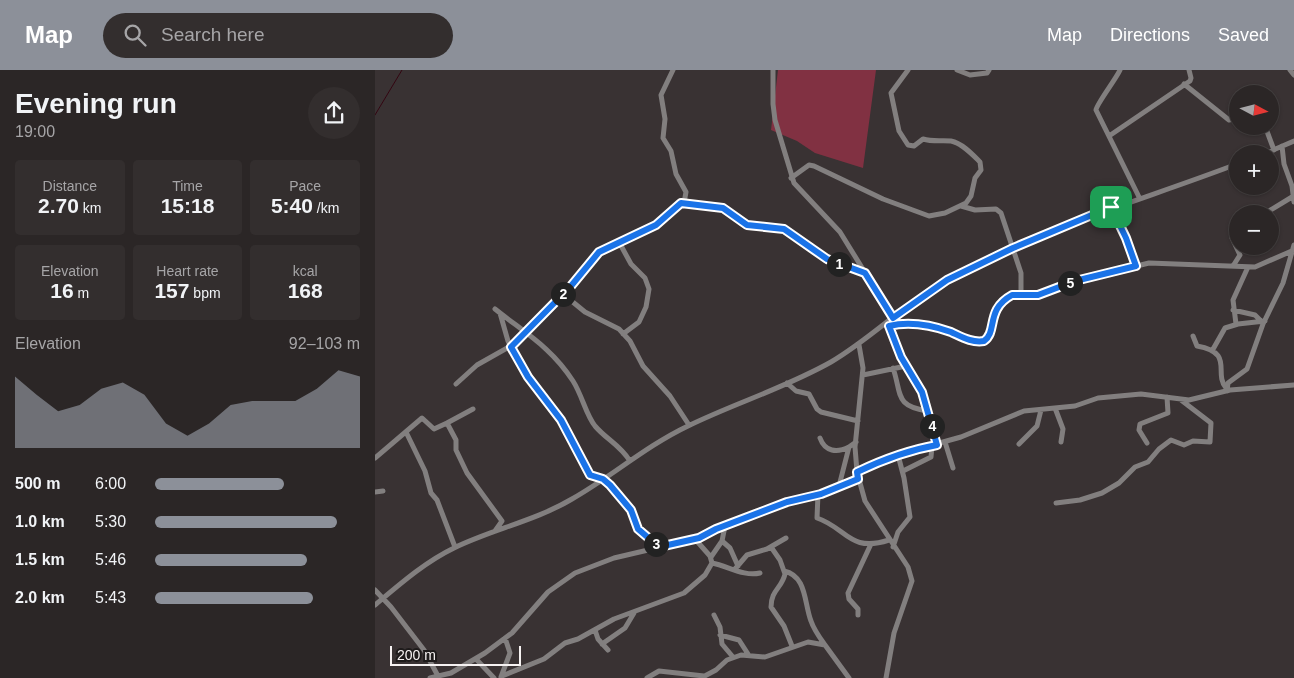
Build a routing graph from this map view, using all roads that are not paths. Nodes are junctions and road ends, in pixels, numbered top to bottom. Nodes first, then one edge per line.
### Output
1 (673, 70) edge
2 (773, 70) edge
3 (908, 70) edge
4 (957, 70) edge
5 (989, 70) edge
6 (1120, 70) edge
7 (1189, 70) edge
8 (1290, 70) edge
9 (1294, 75) edge
10 (1184, 84) junction
11 (1229, 120) edge
12 (1109, 136) junction
13 (1294, 141) edge
14 (1282, 146) junction
15 (1279, 148) edge
16 (1229, 167) edge
17 (791, 178) junction
18 (1139, 198) junction
19 (1293, 200) edge
20 (684, 203) junction
21 (965, 206) junction
22 (1111, 207) junction
23 (1279, 207) edge
24 (619, 242) junction
25 (1294, 245) edge
26 (1013, 248) junction
27 (1293, 250) edge
28 (1240, 255) edge
29 (1294, 265) edge
30 (1136, 266) junction
31 (1233, 266) junction
32 (1248, 267) junction
33 (1288, 269) junction
34 (865, 273) junction
35 (563, 294) junction
36 (1021, 294) junction
37 (495, 309) dead end
38 (1233, 310) junction
39 (500, 313) junction
40 (893, 318) junction
41 (1263, 321) junction
42 (888, 324) junction
43 (1236, 324) junction
44 (527, 331) junction
45 (623, 334) junction
46 (1193, 336) dead end
47 (859, 345) junction
48 (511, 347) junction
49 (1212, 351) junction
50 (906, 366) junction
51 (893, 368) junction
52 (863, 375) junction
53 (457, 384) dead end
54 (787, 384) junction
55 (1294, 386) edge
56 (1227, 389) junction
57 (1167, 397) junction
58 (1203, 398) junction
59 (1181, 399) junction
60 (1055, 408) junction
61 (473, 409) dead end
62 (1041, 410) junction
63 (928, 411) junction
64 (1195, 411) junction
65 (858, 421) junction
66 (447, 423) junction
67 (689, 425) junction
68 (406, 432) junction
69 (820, 438) dead end
70 (856, 442) junction
71 (945, 442) junction
72 (1061, 442) dead end
73 (1147, 443) dead end
74 (1019, 444) dead end
75 (934, 445) junction
76 (849, 447) junction
77 (898, 455) junction
78 (375, 458) edge
79 (630, 461) junction
80 (953, 468) dead end
81 (903, 471) junction
82 (857, 472) junction
83 (858, 479) junction
84 (602, 480) junction
85 (839, 486) junction
86 (383, 491) dead end
87 (375, 492) edge
88 (818, 494) junction
89 (1056, 503) dead end
90 (725, 526) junction
91 (493, 534) junction
92 (786, 538) dead end
93 (695, 539) junction
94 (722, 540) junction
95 (889, 540) junction
96 (871, 544) junction
97 (455, 547) junction
98 (659, 547) junction
99 (771, 547) junction
100 (893, 547) junction
101 (711, 560) junction
102 (736, 567) junction
103 (784, 571) junction
104 (760, 573) dead end
105 (375, 590) edge
106 (383, 598) junction
107 (375, 605) edge
108 (633, 613) junction
109 (714, 615) dead end
110 (857, 615) dead end
111 (595, 630) junction
112 (720, 635) junction
113 (505, 638) junction
114 (602, 644) junction
115 (825, 645) junction
116 (792, 646) junction
117 (608, 650) dead end
118 (748, 654) junction
119 (733, 657) junction
120 (476, 659) junction
121 (438, 676) junction
122 (501, 677) edge
123 (702, 677) edge
124 (848, 677) edge
125 (886, 677) edge
126 (430, 678) edge
127 (494, 678) edge
128 (647, 678) edge
129 (840, 678) edge

1 - 20 street
2 - 17 street
3 - 21 street
4 - 5 street
6 - 12 street
7 - 10 street
8 - 9 street
10 - 11 street
10 - 12 street
12 - 18 street
13 - 14 street
14 - 15 street
14 - 19 street
16 - 18 street
17 - 21 street
17 - 34 street
18 - 22 street
19 - 23 street
20 - 24 street
20 - 34 street
21 - 26 street
22 - 26 street
22 - 30 street
24 - 35 street
24 - 45 street
25 - 27 street
26 - 36 street
26 - 40 street
27 - 32 street
27 - 33 street
28 - 31 street
29 - 33 street
30 - 31 street
30 - 36 street
31 - 32 street
32 - 38 street
33 - 41 street
34 - 40 street
35 - 44 street
35 - 45 street
36 - 42 street
37 - 39 street
38 - 41 street
38 - 43 street
39 - 44 street
39 - 48 street
40 - 42 street
41 - 43 street
41 - 56 street
42 - 47 street
42 - 50 street
43 - 49 street
44 - 48 street
44 - 79 street
45 - 67 street
46 - 49 street
47 - 52 street
47 - 54 street
48 - 53 street
48 - 84 street
49 - 56 street
50 - 51 street
50 - 63 street
51 - 52 street
51 - 63 street
52 - 65 street
54 - 65 street
54 - 67 street
55 - 56 street
56 - 58 street
57 - 59 street
57 - 60 street
57 - 73 street
58 - 59 street
58 - 64 street
59 - 64 street
60 - 62 street
60 - 72 street
61 - 66 street
62 - 71 street
62 - 74 street
63 - 75 street
64 - 89 street
65 - 70 street
66 - 68 street
66 - 91 street
67 - 79 street
68 - 78 street
68 - 97 street
69 - 76 street
70 - 76 street
70 - 82 street
71 - 75 street
71 - 80 street
75 - 77 street
75 - 81 street
76 - 85 street
77 - 81 street
77 - 82 street
79 - 84 street
81 - 100 street
82 - 83 street
83 - 85 street
83 - 95 street
84 - 91 street
84 - 98 street
85 - 88 street
86 - 87 street
88 - 90 street
88 - 96 street
90 - 93 street
90 - 94 street
91 - 97 street
92 - 99 street
93 - 98 street
93 - 101 street
94 - 101 street
94 - 102 street
95 - 96 street
95 - 100 street
96 - 110 street
97 - 106 street
98 - 113 street
99 - 102 street
99 - 103 street
100 - 125 street
101 - 102 street
101 - 108 street
102 - 104 street
103 - 115 street
103 - 116 street
105 - 106 street
106 - 107 street
106 - 121 street
108 - 111 street
108 - 114 street
109 - 112 street
111 - 114 street
111 - 122 street
112 - 118 street
112 - 119 street
113 - 120 street
113 - 122 street
114 - 117 street
115 - 116 street
115 - 124 street
116 - 118 street
118 - 119 street
119 - 123 street
120 - 121 street
120 - 127 street
121 - 126 street
123 - 128 street
124 - 129 street

